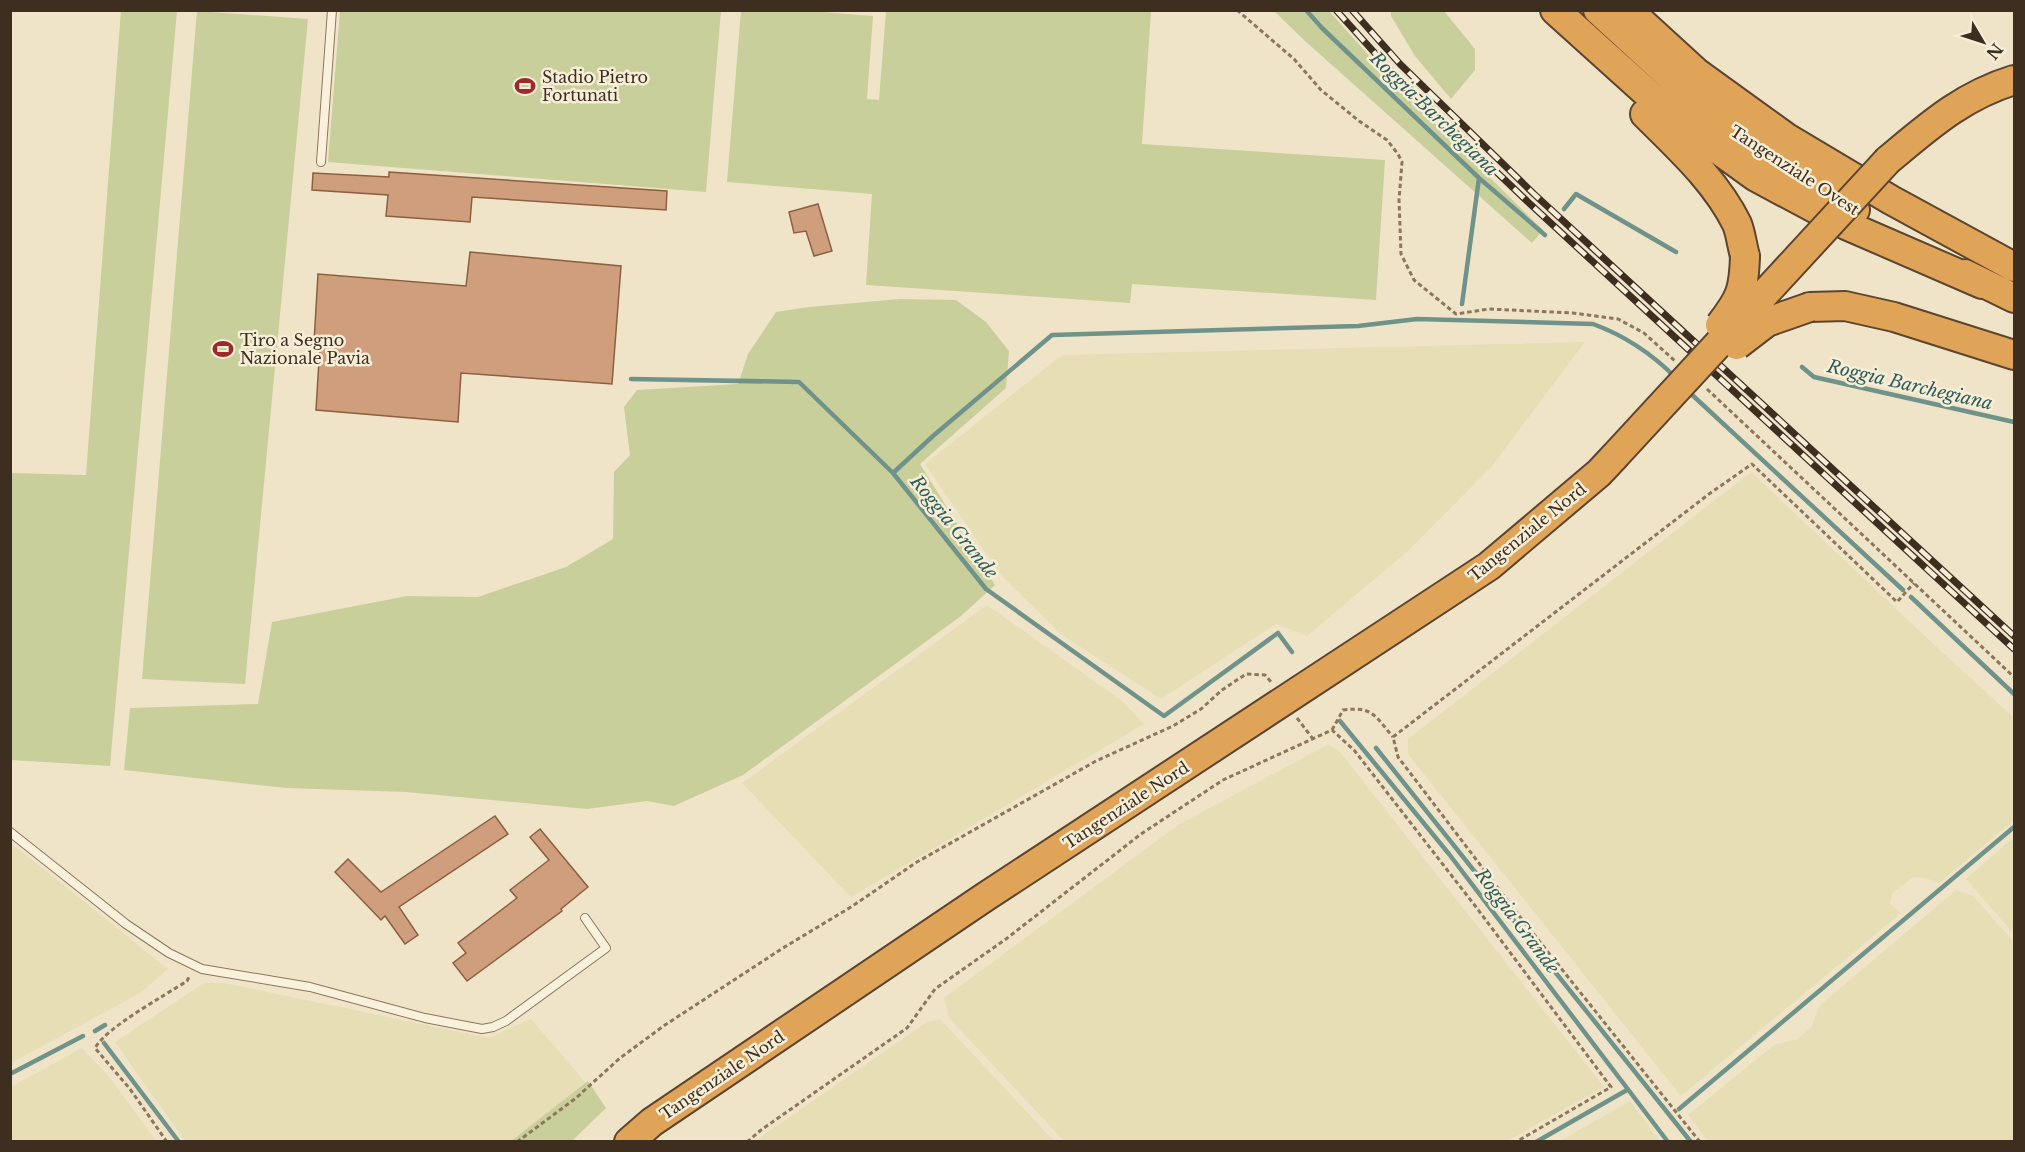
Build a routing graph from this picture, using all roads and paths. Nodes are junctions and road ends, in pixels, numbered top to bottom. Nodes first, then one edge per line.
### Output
1 (332, 10) edge
2 (1237, 10) edge
3 (1550, 10) edge
4 (1555, 10) edge
5 (1598, 10) edge
6 (1635, 20) edge
7 (2014, 80) edge
8 (321, 162) dead end
9 (1947, 232) junction
10 (2014, 260) edge
11 (2014, 267) edge
12 (1982, 284) junction
13 (2014, 298) edge
14 (2014, 355) edge
15 (1680, 365) dead end
16 (1707, 388) dead end
17 (1606, 465) junction
18 (1914, 584) junction
19 (2014, 676) edge
20 (1277, 688) dead end
21 (1296, 718) dead end
22 (1332, 730) junction
23 (1393, 737) junction
24 (1313, 739) junction
25 (10, 832) edge
26 (585, 918) dead end
27 (195, 965) junction
28 (167, 1142) edge
29 (517, 1142) edge
30 (629, 1142) edge
31 (747, 1142) edge
32 (1516, 1142) edge
33 (1700, 1142) edge

1 - 8 lane
2 - 15 path
3 - 17 highway, bridge
4 - 12 highway
5 - 6 highway, Tangenziale Ovest
6 - 9 highway, Tangenziale Ovest
6 - 12 highway, Tangenziale Ovest
7 - 17 highway, bridge
9 - 10 highway
9 - 11 highway, Tangenziale Ovest
12 - 13 highway, Tangenziale Ovest
14 - 17 highway, bridge
16 - 18 path
17 - 30 highway, Tangenziale Nord
18 - 19 path
18 - 23 path
20 - 29 path
21 - 24 path
22 - 23 path
22 - 24 path
22 - 32 path
23 - 33 path
24 - 31 path
25 - 27 lane
26 - 27 lane
27 - 28 path

